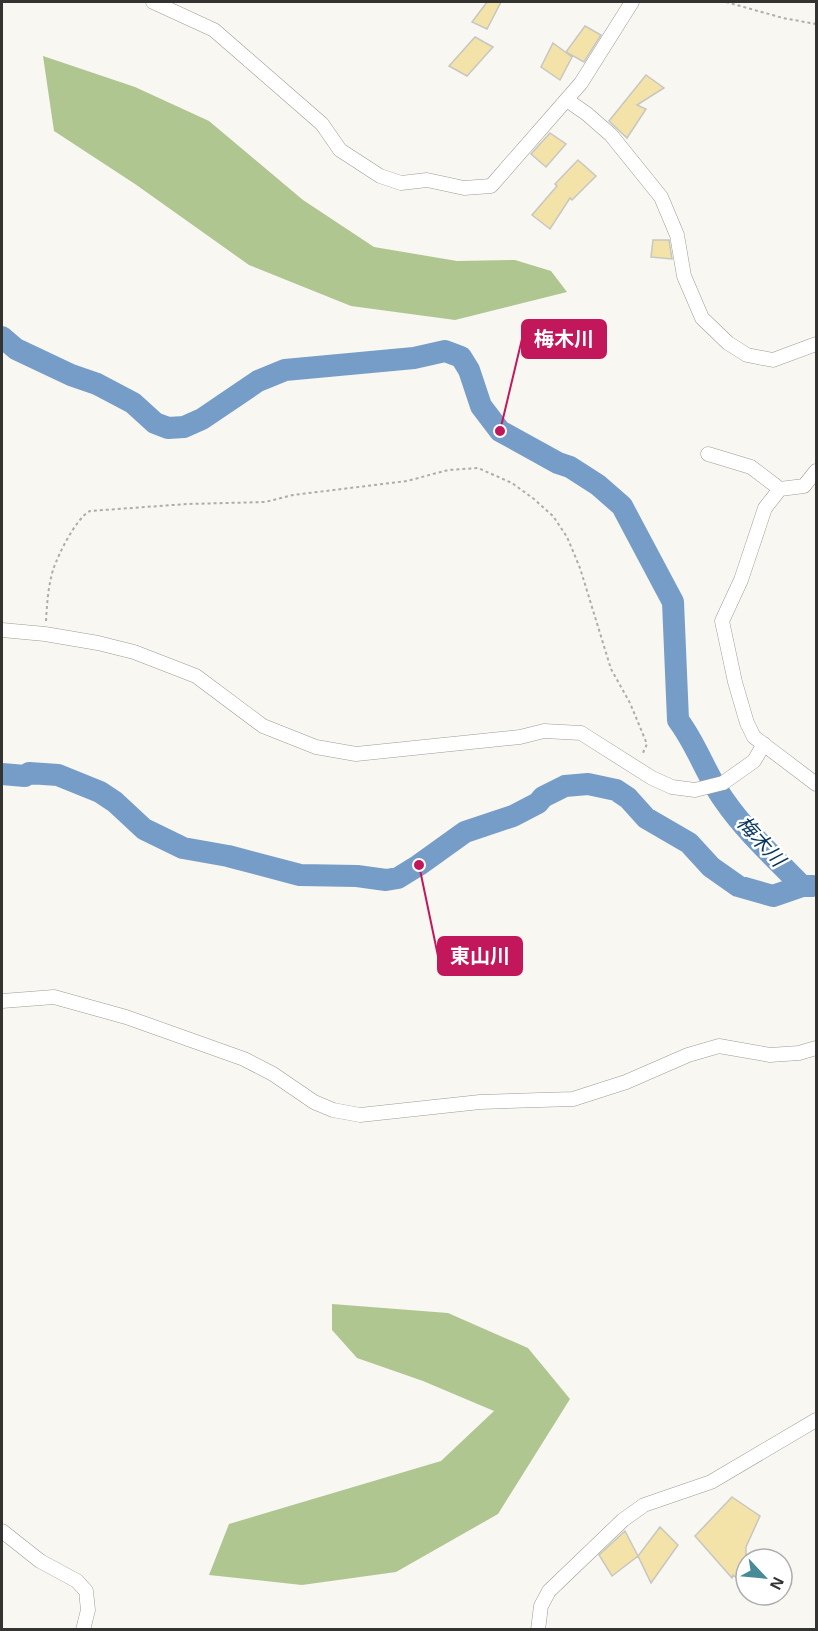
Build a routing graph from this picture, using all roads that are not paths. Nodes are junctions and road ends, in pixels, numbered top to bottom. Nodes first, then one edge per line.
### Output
1 (153, 2) edge
2 (628, 3) edge
3 (567, 100) junction
4 (816, 344) edge
5 (708, 454) dead end
6 (816, 471) edge
7 (780, 489) junction
8 (2, 630) edge
9 (764, 744) junction
10 (816, 784) edge
11 (2, 1001) edge
12 (816, 1047) edge
13 (816, 1420) edge
14 (2, 1531) edge
15 (83, 1629) edge
16 (538, 1629) edge

1 - 3 street
2 - 3 street
3 - 4 street
5 - 7 street
6 - 7 street
7 - 9 street
8 - 9 street
9 - 10 street
11 - 12 street
13 - 16 street
14 - 15 street

